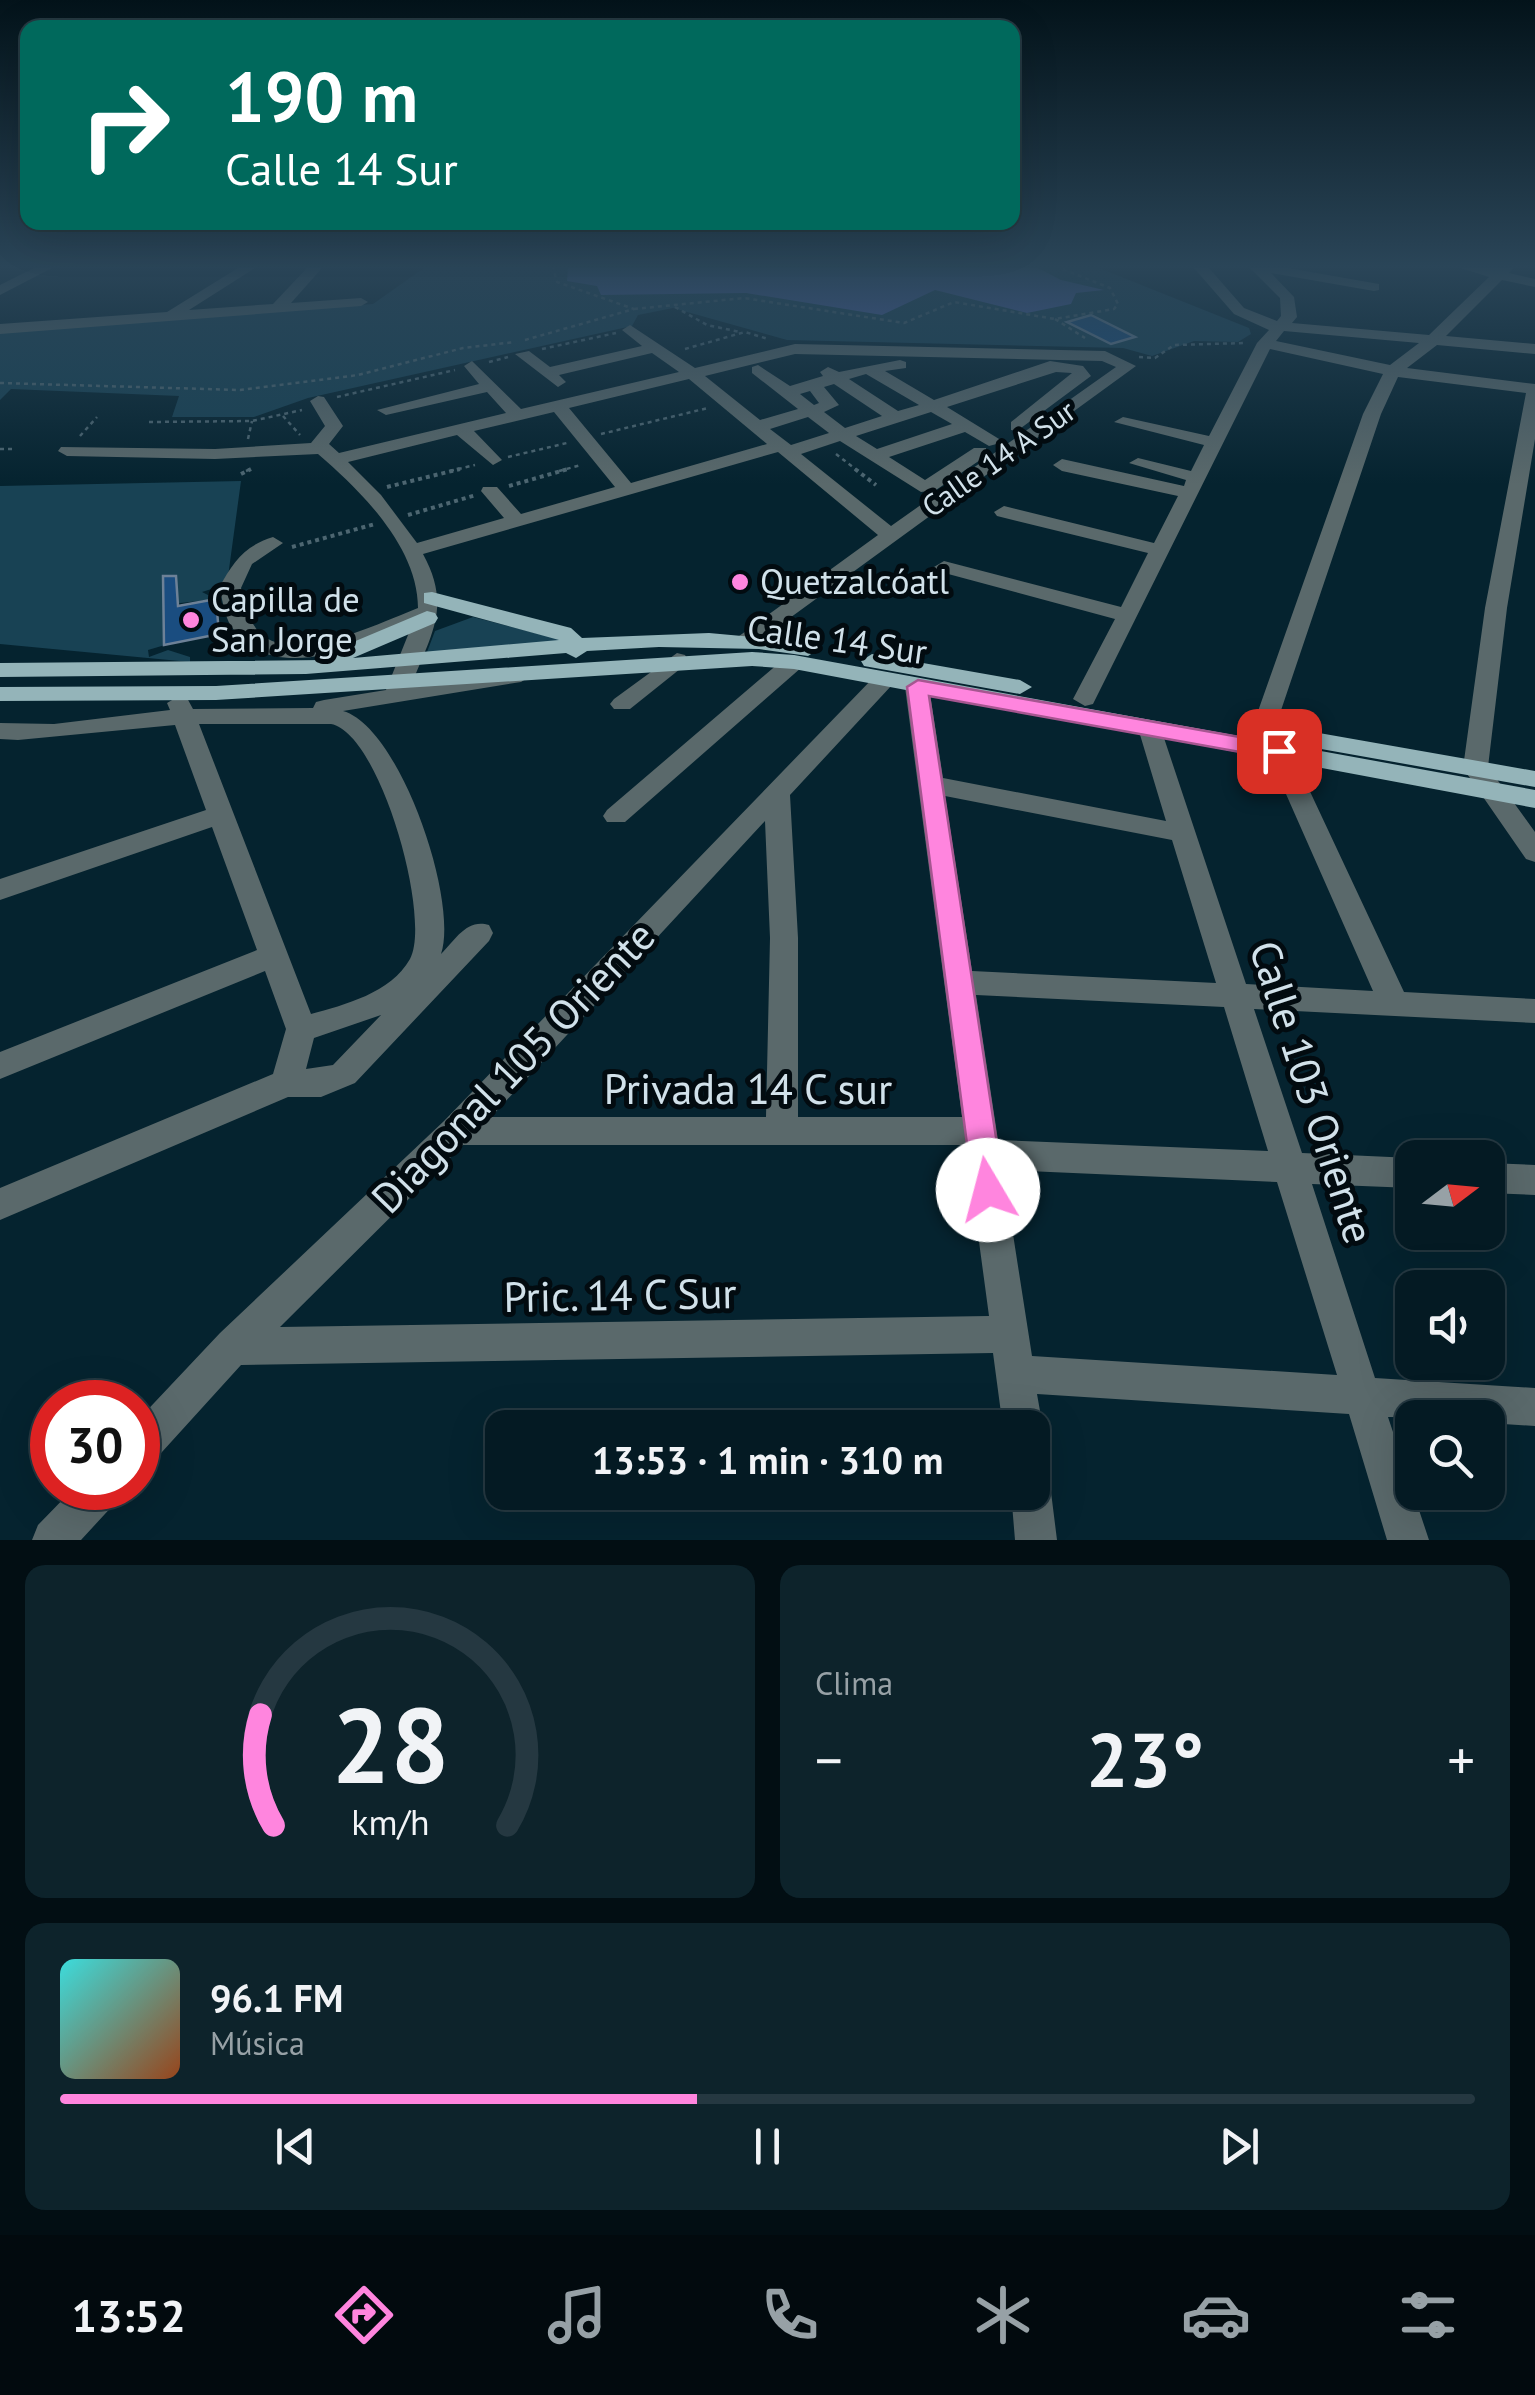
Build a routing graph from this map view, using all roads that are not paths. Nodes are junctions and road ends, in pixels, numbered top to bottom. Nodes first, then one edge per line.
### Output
1 (645, 340) edge
2 (1268, 340) edge
3 (1433, 340) joint
4 (1265, 343) junction
5 (551, 347) dead end
6 (795, 349) junction
7 (1535, 349) edge
8 (661, 350) junction
9 (523, 354) dead end
10 (472, 366) dead end
11 (1057, 366) junction
12 (572, 367) junction
13 (868, 368) junction
14 (758, 370) dead end
15 (1393, 371) junction
16 (546, 372) junction
17 (690, 372) junction
18 (836, 377) junction
19 (422, 378) dead end
20 (1008, 382) junction
21 (813, 383) junction
22 (490, 386) junction
23 (370, 390) dead end
24 (789, 392) junction
25 (438, 398) junction
26 (577, 398) junction
27 (1534, 400) edge
28 (320, 403) road end
29 (1049, 403) junction
30 (556, 404) junction
31 (930, 406) junction
32 (386, 410) junction
33 (811, 411) junction
34 (516, 414) junction
35 (896, 418) junction
36 (1123, 422) dead end
37 (964, 426) junction
38 (756, 427) junction
39 (460, 428) junction
40 (410, 440) junction
41 (836, 442) junction
42 (994, 442) junction
43 (1214, 442) junction
44 (313, 446) junction
45 (784, 449) junction
46 (66, 451) road end
47 (875, 456) junction
48 (336, 459) junction
49 (493, 460) road end
50 (1138, 463) dead end
51 (1062, 465) dead end
52 (1191, 484) junction
53 (490, 491) dead end
54 (628, 491) junction
55 (1525, 501) edge
56 (1004, 512) dead end
57 (516, 521) junction
58 (890, 535) junction
59 (273, 543) dead end
60 (1159, 550) junction
61 (411, 551) junction
62 (944, 567) dead end
63 (429, 609) junction
64 (1126, 615) junction
65 (746, 639) junction
66 (576, 658) junction
67 (0, 659) edge
68 (678, 660) junction
69 (794, 662) junction
70 (310, 668) junction
71 (0, 670) edge
72 (105, 672) junction
73 (531, 673) joint
74 (403, 680) junction
75 (884, 680) junction
76 (918, 687) junction
77 (216, 692) joint
78 (0, 694) edge
79 (1084, 699) junction
80 (622, 704) dead end
81 (180, 706) junction
82 (1150, 728) junction
83 (0, 731) edge
84 (1271, 741) junction
85 (1475, 768) junction
86 (1535, 779) edge
87 (929, 784) junction
88 (776, 792) junction
89 (1492, 792) junction
90 (1535, 799) edge
91 (221, 814) junction
92 (616, 816) dead end
93 (1182, 834) junction
94 (1535, 852) edge
95 (0, 890) edge
96 (479, 933) dead end
97 (274, 955) junction
98 (959, 982) junction
99 (1233, 996) junction
100 (1394, 1004) junction
101 (1535, 1011) edge
102 (301, 1029) junction
103 (0, 1066) edge
104 (286, 1083) junction
105 (456, 1131) junction
106 (782, 1133) junction
107 (982, 1142) junction
108 (1290, 1166) junction
109 (1395, 1173) edge
110 (1505, 1179) edge
111 (1535, 1180) edge
112 (0, 1204) edge
113 (1009, 1334) junction
114 (233, 1346) junction
115 (1017, 1374) junction
116 (1362, 1399) junction
117 (1535, 1407) edge
118 (1021, 1410) edge
119 (160, 1425) edge
120 (82, 1510) edge
121 (1033, 1510) edge
122 (54, 1540) edge
123 (1036, 1540) edge
124 (1408, 1540) edge

1 - 8 street
2 - 4 street
3 - 7 street
3 - 15 street
4 - 15 street
4 - 43 street
5 - 12 street
6 - 17 street
6 - 18 street
6 - 58 street, Calle 14 A Sur
8 - 12 street
8 - 17 street
9 - 16 street
10 - 22 street
11 - 13 street
11 - 20 street
11 - 29 street
12 - 16 street
13 - 18 street
13 - 31 street
14 - 24 street
15 - 27 street
15 - 84 street
16 - 26 street
17 - 26 street
17 - 38 street
18 - 21 street
18 - 35 street
19 - 25 street
20 - 29 street
20 - 31 street
21 - 24 street
21 - 33 street
22 - 25 street
22 - 34 street
23 - 32 street
24 - 33 street
25 - 32 street
26 - 30 street
27 - 55 street
28 - 44 street
29 - 42 street
30 - 34 street
30 - 54 street
31 - 35 street
31 - 37 street
32 - 40 street
33 - 38 street
33 - 41 street
34 - 39 street
35 - 41 street
36 - 43 street
37 - 42 street
37 - 47 street
38 - 45 street
39 - 40 street
39 - 49 street
40 - 48 street
41 - 45 street
41 - 47 street
42 - 47 street
43 - 52 street
44 - 46 street
44 - 48 street
45 - 54 street
45 - 58 street
48 - 61 street
50 - 52 street
51 - 52 street
52 - 60 street
53 - 57 street
54 - 57 street
55 - 85 street
56 - 60 street
57 - 61 street
58 - 65 street, Calle 14 A Sur
59 - 63 street
60 - 64 street
61 - 63 street
62 - 64 street
63 - 66 main road
63 - 70 main road
63 - 74 street
64 - 79 street
65 - 66 main road, Calle 14 Sur
65 - 79 main road, Calle 14 Sur
66 - 68 main road, Calle 14 Sur
66 - 73 main road, Calle 14 Sur
66 - 74 main road, Calle 14 Sur
67 - 72 main road
68 - 69 main road, Calle 14 Sur
68 - 80 street
69 - 75 main road, Calle 14 Sur
69 - 92 street
70 - 72 main road, Calle 14 Sur
70 - 74 main road, Calle 14 Sur
71 - 72 main road, Calle 14 Sur
73 - 74 street
74 - 77 street
75 - 76 main road, Calle 14 Sur
75 - 88 street, Diagonal 105 Oriente
76 - 82 main road, Calle 14 Sur
76 - 87 street
77 - 81 main road
78 - 81 main road
79 - 84 main road, Calle 14 Sur
81 - 83 street
81 - 91 street
81 - 102 street
82 - 84 main road, Calle 14 Sur
82 - 93 street, Calle 103 Oriente
84 - 85 main road, Calle 14 Sur
84 - 89 main road, Calle 14 Sur
84 - 100 street
85 - 86 main road, Calle 14 Sur
85 - 89 street
87 - 93 street
87 - 98 street
88 - 105 street, Diagonal 105 Oriente
88 - 106 street
89 - 90 main road, Calle 14 Sur
89 - 94 street
91 - 95 street
91 - 97 street
93 - 99 street, Calle 103 Oriente
96 - 104 street
97 - 102 street
97 - 103 street
98 - 99 street
98 - 107 street
99 - 100 street
99 - 108 street, Calle 103 Oriente
100 - 101 street
102 - 104 street
104 - 112 street
105 - 106 street, Privada 14 C sur
105 - 114 street, Diagonal 105 Oriente
106 - 107 street, Privada 14 C sur
107 - 108 street, Privada 14 C sur
107 - 113 street
108 - 109 street, Privada 14 C sur
108 - 116 street, Calle 103 Oriente
110 - 111 street
113 - 114 street, Pric. 14 C Sur
113 - 115 street
114 - 119 street, Diagonal 105 Oriente
115 - 116 street
115 - 118 street
116 - 117 street
116 - 124 street, Calle 103 Oriente
120 - 122 street
121 - 123 street

